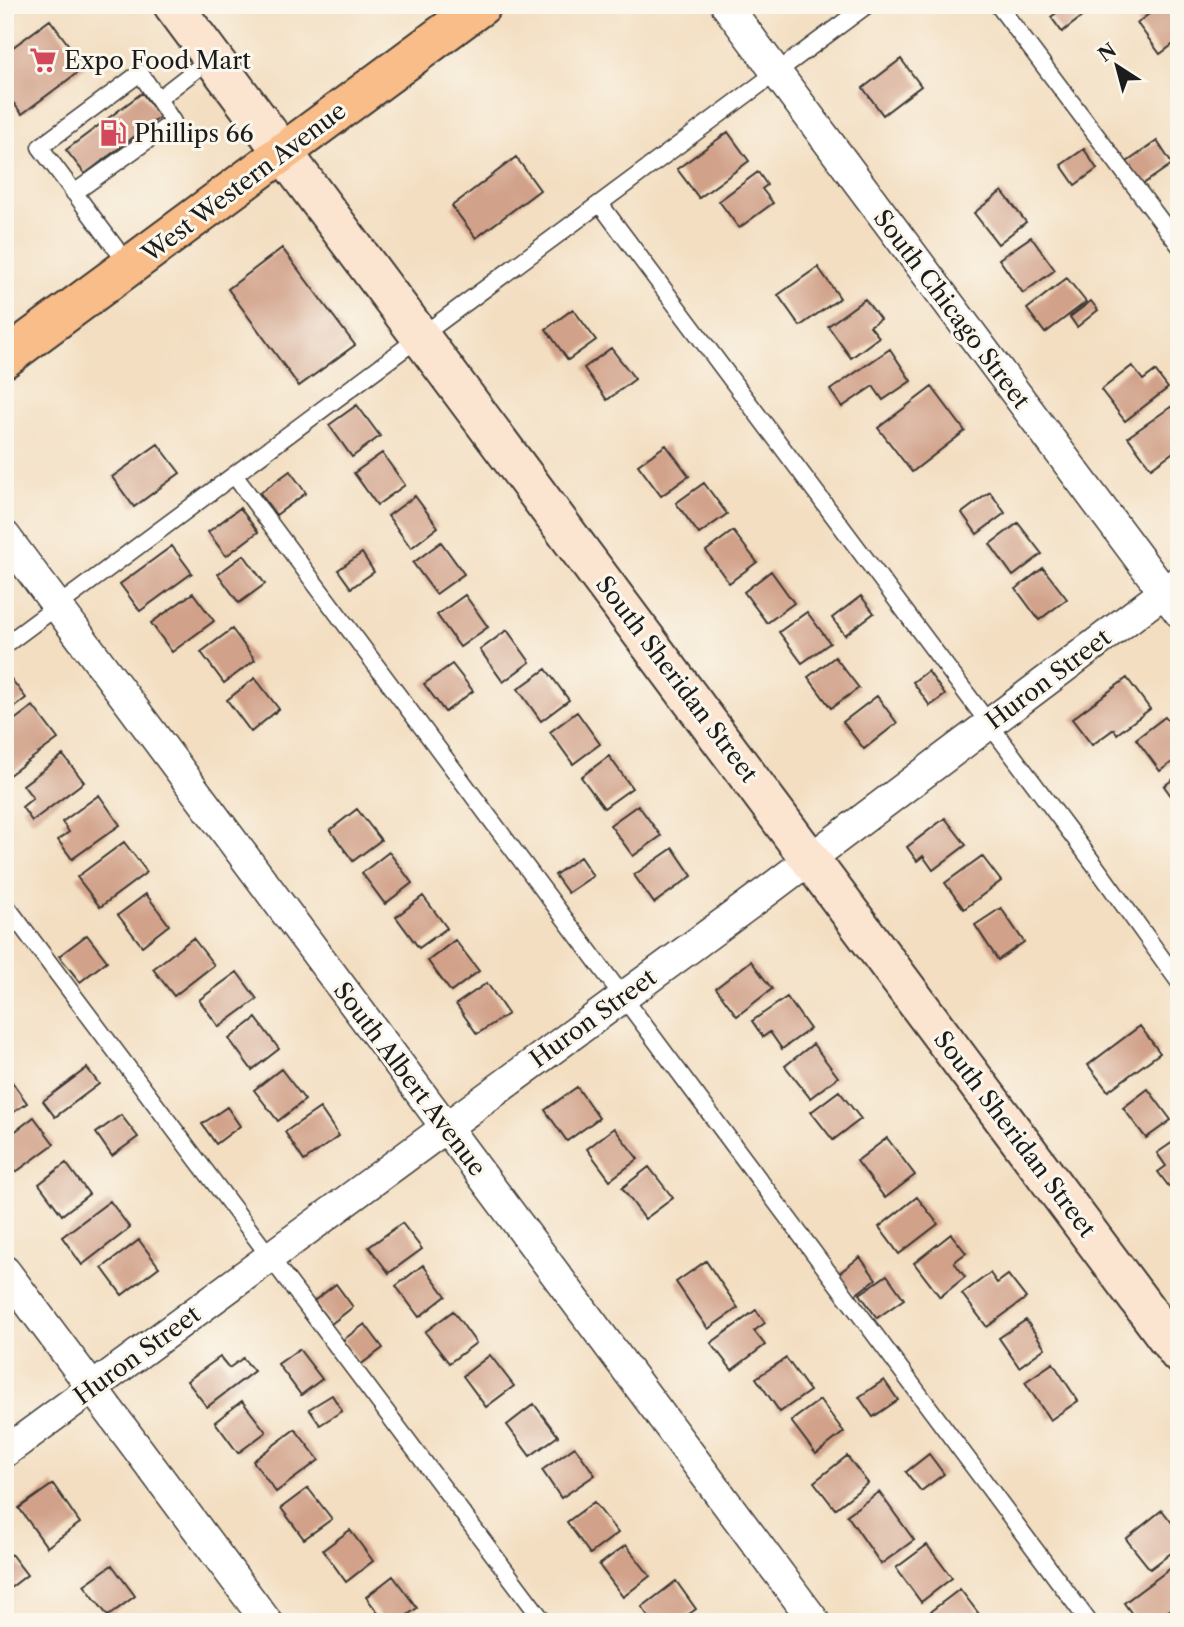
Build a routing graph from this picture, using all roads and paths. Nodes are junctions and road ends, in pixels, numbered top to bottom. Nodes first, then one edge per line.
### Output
1 (173, 5) edge
2 (482, 5) edge
3 (726, 5) edge
4 (867, 5) edge
5 (998, 5) edge
6 (212, 57) junction
7 (776, 72) junction
8 (158, 99) junction
9 (282, 152) junction
10 (74, 193) junction
11 (600, 204) junction
12 (1179, 245) edge
13 (130, 267) junction
14 (421, 338) junction
15 (5, 358) edge
16 (234, 475) junction
17 (5, 536) edge
18 (1174, 595) edge
19 (58, 607) junction
20 (5, 645) edge
21 (988, 724) junction
22 (811, 858) junction
23 (5, 904) edge
24 (1179, 982) edge
25 (622, 996) junction
26 (446, 1126) junction
27 (270, 1257) junction
28 (5, 1271) edge
29 (1179, 1354) edge
30 (93, 1388) junction
31 (5, 1452) edge
32 (267, 1622) edge
33 (544, 1622) edge
34 (815, 1622) edge
35 (1089, 1622) edge

1 - 6 street, South Sheridan Street
2 - 9 main road, West Western Avenue
3 - 7 street, South Chicago Street
4 - 7 lane
5 - 12 lane
6 - 8 lane
6 - 9 street, South Sheridan Street
7 - 11 lane
7 - 18 street, South Chicago Street
8 - 10 lane
8 - 10 lane
9 - 13 main road, West Western Avenue
9 - 14 street, South Sheridan Street
10 - 13 lane
11 - 14 lane
11 - 21 lane
13 - 15 main road, West Western Avenue
14 - 16 lane
14 - 22 street, South Sheridan Street
16 - 19 lane
16 - 25 lane
17 - 19 street, South Albert Avenue
18 - 21 street, Huron Street
19 - 20 lane
19 - 26 street, South Albert Avenue
21 - 22 street, Huron Street
21 - 24 lane
22 - 25 street, Huron Street
22 - 29 street, South Sheridan Street
23 - 27 lane
25 - 26 street, Huron Street
25 - 35 lane
26 - 27 street, Huron Street
26 - 34 street, South Albert Avenue
27 - 30 street, Huron Street
27 - 33 lane
28 - 30 street
30 - 31 street, Huron Street
30 - 32 street

